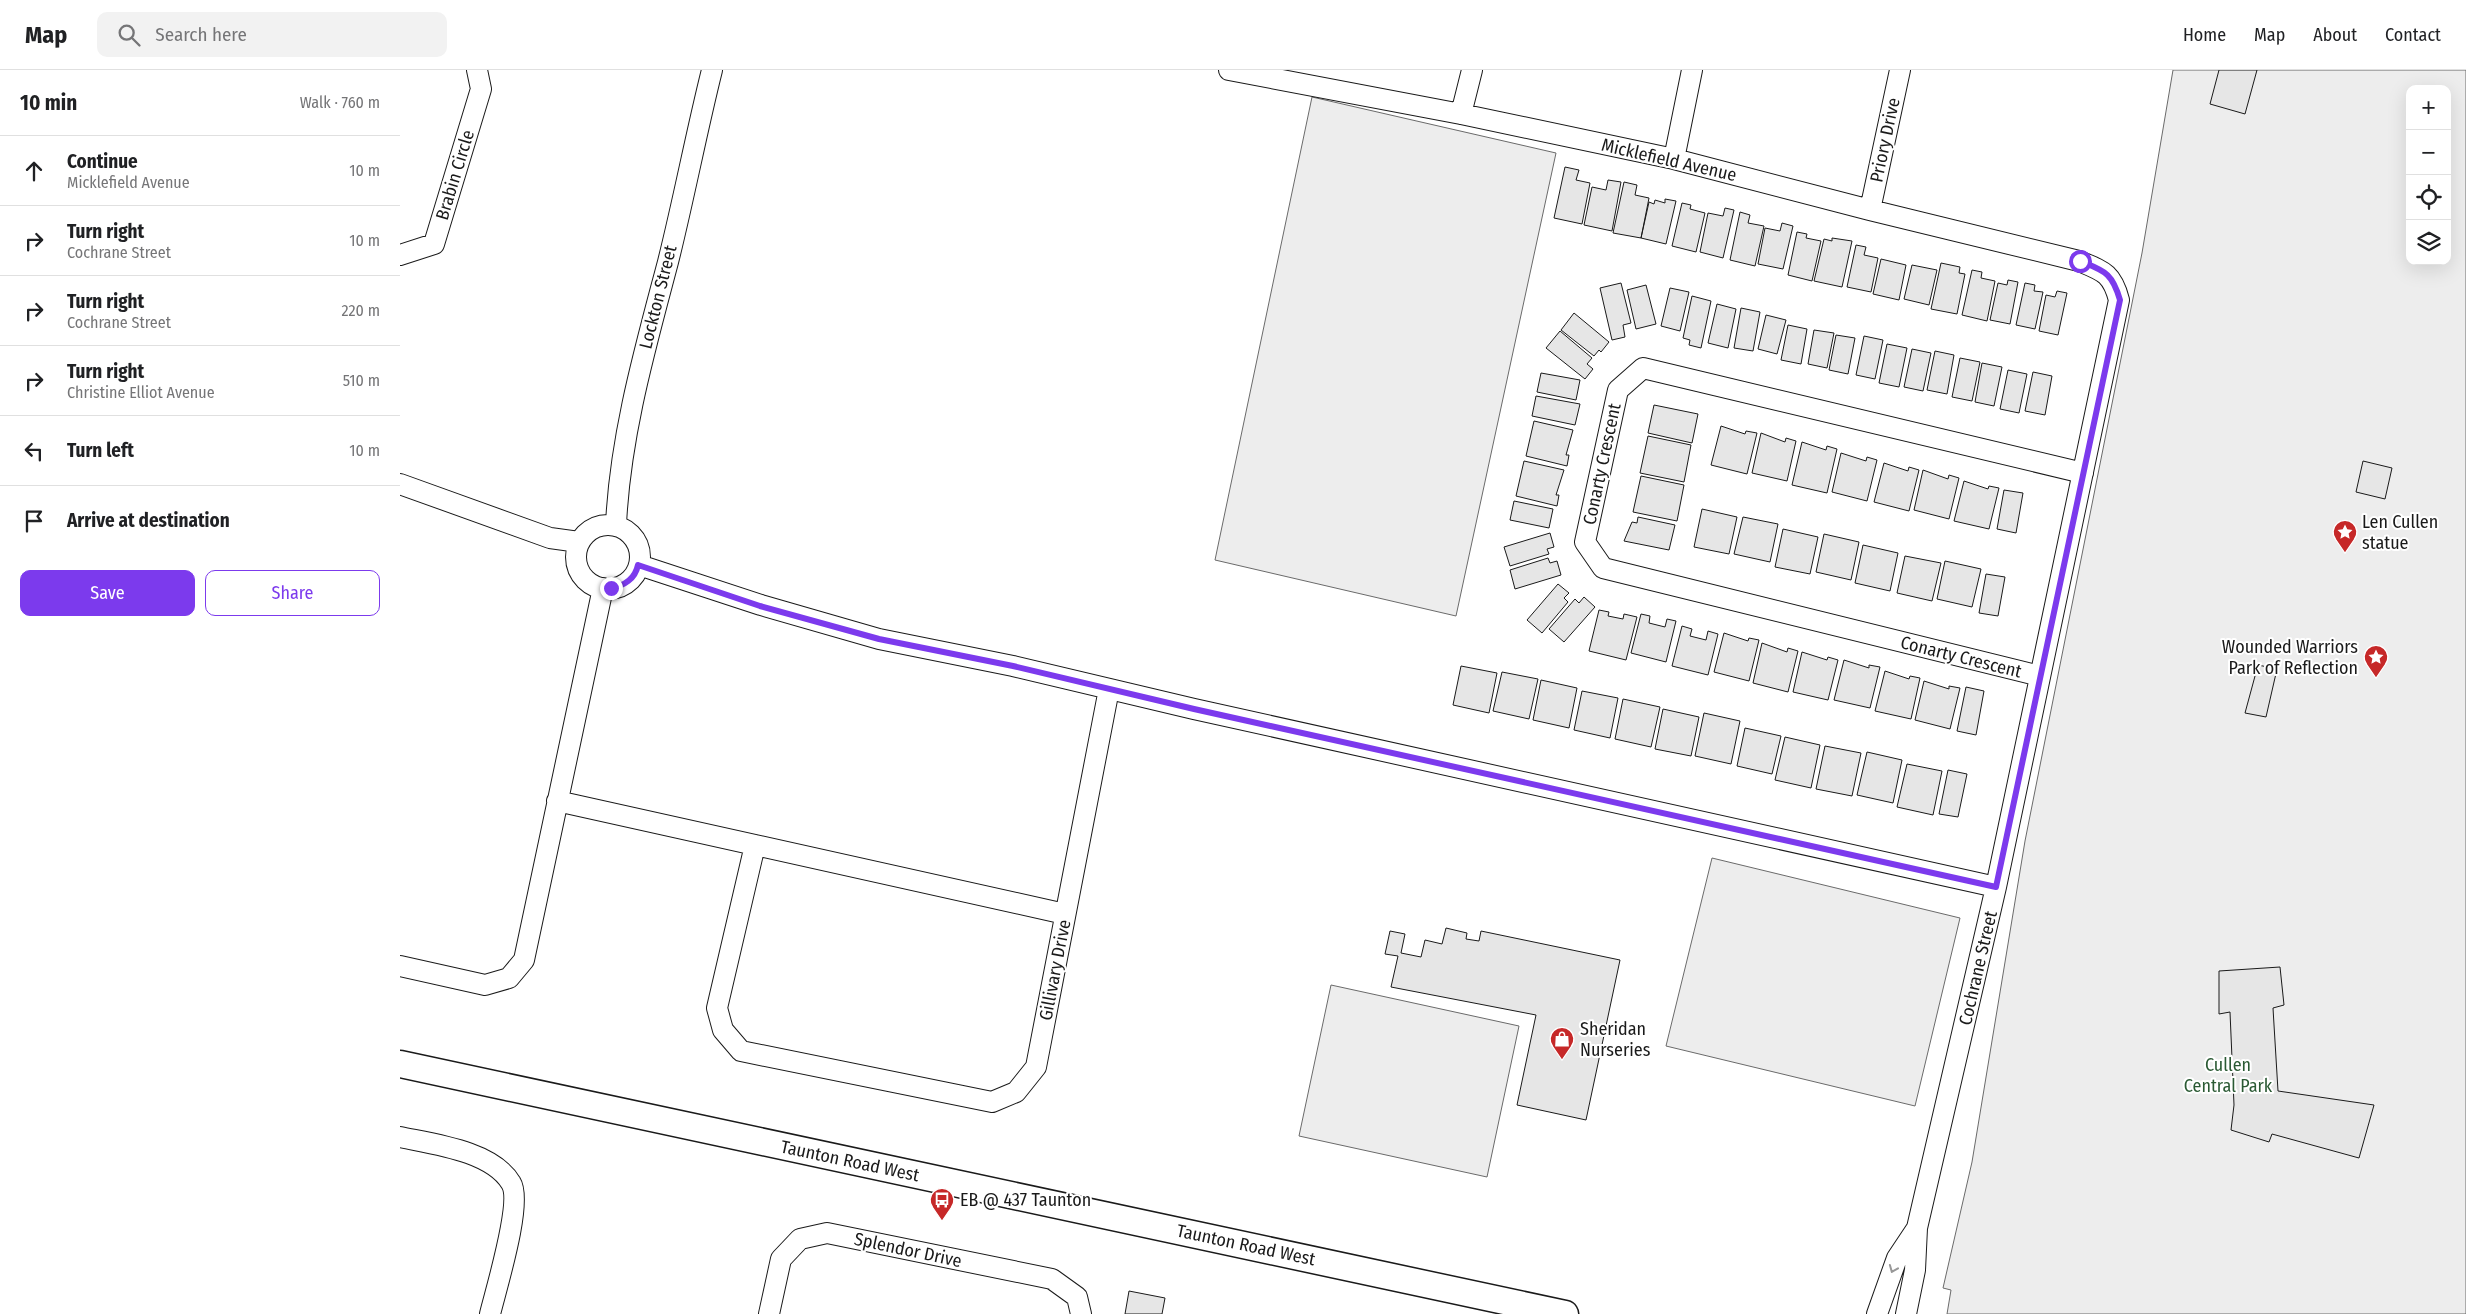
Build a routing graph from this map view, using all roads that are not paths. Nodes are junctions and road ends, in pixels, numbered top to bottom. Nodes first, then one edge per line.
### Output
1 (477, 70) edge
2 (712, 70) edge
3 (1228, 70) edge
4 (1472, 70) edge
5 (1692, 70) edge
6 (1900, 70) edge
7 (1461, 114) junction
8 (1674, 158) junction
9 (1870, 210) junction
10 (400, 255) edge
11 (2103, 271) joint
12 (2083, 473) junction
13 (400, 484) edge
14 (616, 526) junction
15 (579, 542) junction
16 (638, 565) junction
17 (602, 588) junction
18 (2040, 676) junction
19 (1109, 689) junction
20 (558, 801) junction
21 (755, 845) junction
22 (1996, 887) junction
23 (1065, 914) junction
24 (400, 966) edge
25 (400, 1064) edge
26 (400, 1137) edge
27 (1917, 1228) junction
28 (490, 1314) edge
29 (769, 1314) edge
30 (1080, 1314) edge
31 (1565, 1314) edge
32 (1877, 1314) edge
33 (1906, 1314) edge

1 - 10 street, Brabin Circle
2 - 14 street, Lockton Street
3 - 7 street, Micklefield Avenue
4 - 7 street
5 - 8 street
6 - 9 street, Priory Drive
7 - 8 street, Micklefield Avenue
8 - 9 street, Micklefield Avenue
9 - 11 street, Micklefield Avenue
11 - 12 street, Cochrane Street
12 - 18 street, Cochrane Street
12 - 18 street, Conarty Crescent
13 - 15 street
14 - 15 street
14 - 16 street
15 - 17 street
16 - 17 street
16 - 19 street
17 - 20 street
18 - 22 street, Cochrane Street
19 - 22 street
19 - 23 street, Gillivary Drive
20 - 21 street
20 - 24 street
21 - 23 street
21 - 23 street, Gillivary Drive
22 - 27 street, Cochrane Street
25 - 31 main road, Taunton Road West
26 - 28 street
27 -> 32 street, Cochrane Street
27 - 33 street, Cochrane Street
29 - 30 street, Splendor Drive

